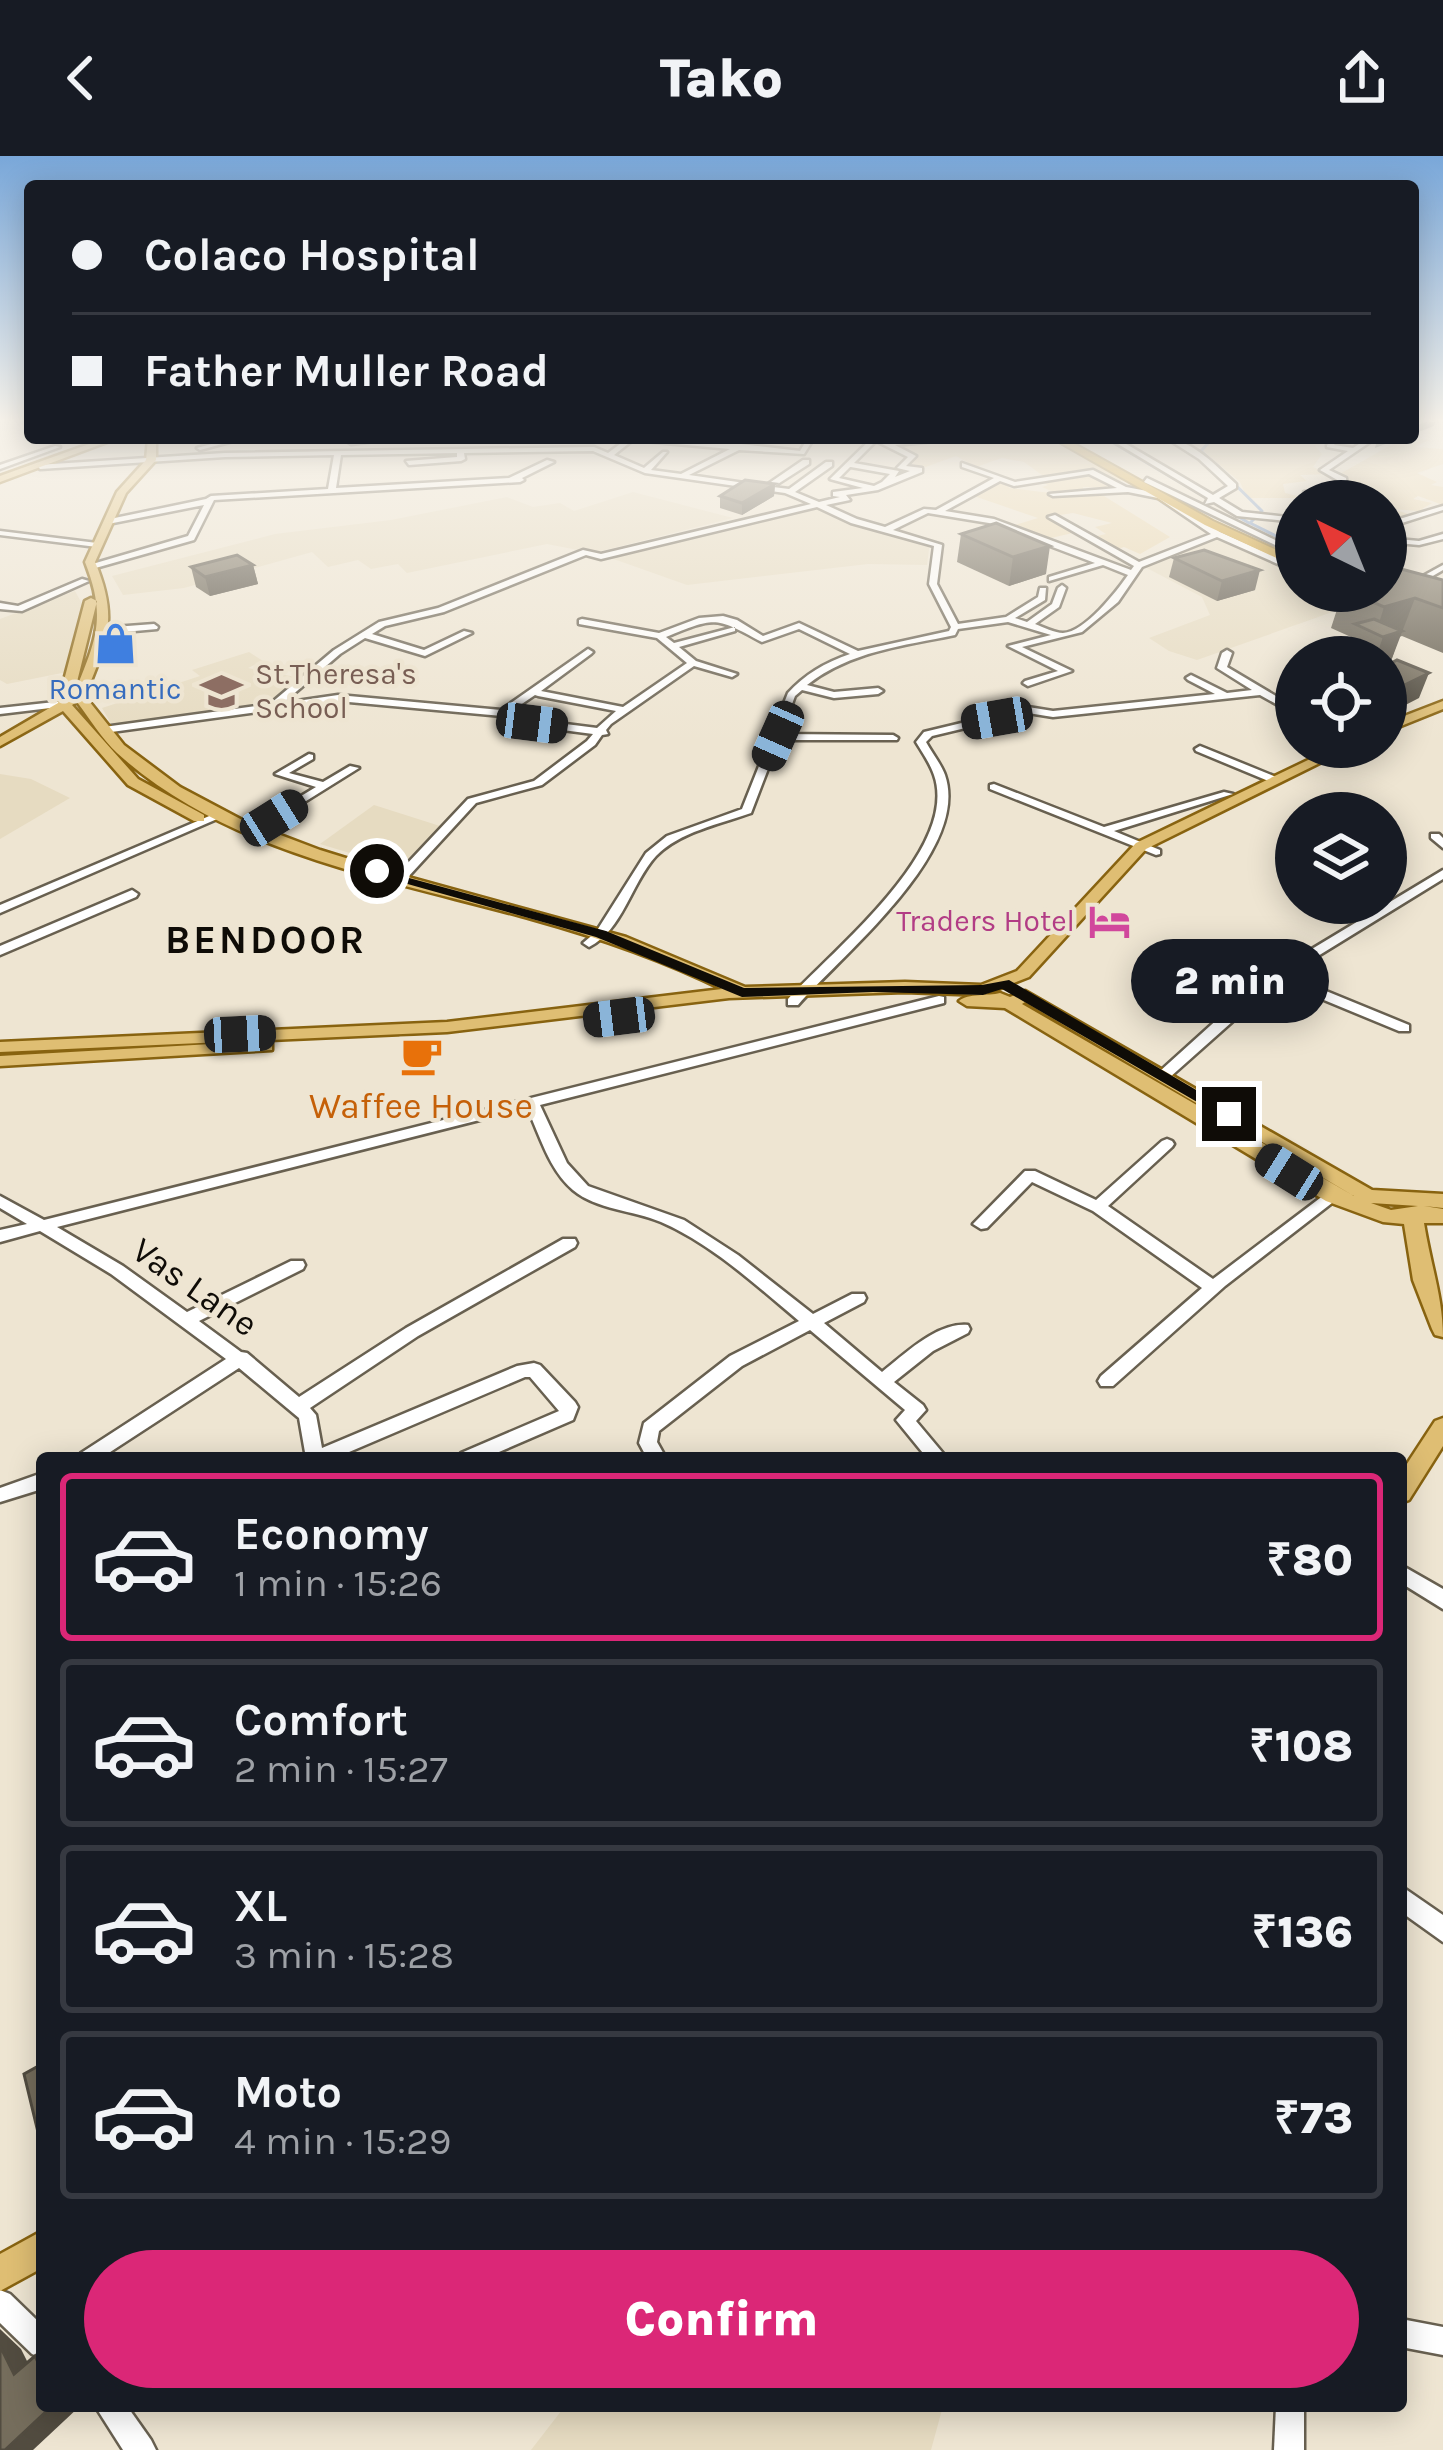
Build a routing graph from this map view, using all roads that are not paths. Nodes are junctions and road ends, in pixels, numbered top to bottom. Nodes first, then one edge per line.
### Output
1 (92, 529) edge
2 (103, 529) edge
3 (195, 529) edge
4 (720, 529) edge
5 (888, 529) edge
6 (1012, 529) edge
7 (1071, 529) edge
8 (1210, 529) edge
9 (1230, 529) edge
10 (1238, 529) edge
11 (1241, 529) edge
12 (1217, 534) junction
13 (0, 536) edge
14 (1438, 538) edge
15 (1407, 539) edge
16 (89, 548) junction
17 (1275, 548) edge
18 (1275, 549) edge
19 (1443, 549) edge
20 (1275, 550) edge
21 (1275, 553) edge
22 (1102, 563) junction
23 (1443, 564) edge
24 (92, 567) junction
25 (1135, 569) junction
26 (1052, 579) dead end
27 (85, 581) junction
28 (1407, 583) edge
29 (1062, 588) dead end
30 (1042, 590) dead end
31 (1407, 595) edge
32 (1417, 598) edge
33 (0, 610) edge
34 (1008, 619) junction
35 (582, 622) dead end
36 (1027, 626) junction
37 (154, 627) dead end
38 (955, 627) junction
39 (732, 629) dead end
40 (101, 631) junction
41 (467, 633) dead end
42 (364, 635) junction
43 (1063, 636) junction
44 (660, 637) junction
45 (674, 646) junction
46 (588, 652) dead end
47 (854, 652) junction
48 (1227, 652) dead end
49 (736, 660) dead end
50 (692, 663) junction
51 (715, 669) junction
52 (732, 674) dead end
53 (1191, 679) dead end
54 (1028, 683) dead end
55 (799, 686) junction
56 (878, 691) dead end
57 (1262, 692) junction
58 (538, 693) junction
59 (1229, 697) junction
60 (1275, 700) edge
61 (74, 703) junction
62 (274, 704) junction
63 (1443, 705) edge
64 (625, 710) junction
65 (0, 711) edge
66 (503, 713) junction
67 (1407, 720) edge
68 (104, 730) junction
69 (604, 732) junction
70 (778, 736) junction
71 (893, 739) dead end
72 (0, 742) edge
73 (1200, 749) dead end
74 (0, 752) edge
75 (309, 757) dead end
76 (354, 768) dead end
77 (1307, 768) edge
78 (1277, 781) junction
79 (325, 786) junction
80 (994, 787) dead end
81 (1228, 794) dead end
82 (212, 818) junction
83 (254, 829) junction
84 (1103, 831) junction
85 (1149, 849) junction
86 (1443, 874) edge
87 (397, 883) junction
88 (132, 894) dead end
89 (0, 909) edge
90 (595, 939) junction
91 (0, 951) edge
92 (1277, 976) junction
93 (1012, 994) junction
94 (798, 996) junction
95 (732, 999) junction
96 (939, 1000) junction
97 (1404, 1028) dead end
98 (0, 1047) edge
99 (0, 1061) edge
100 (1164, 1076) junction
101 (532, 1104) junction
102 (1166, 1144) dead end
103 (1333, 1196) junction
104 (0, 1201) edge
105 (1440, 1202) edge
106 (1098, 1207) junction
107 (1413, 1217) junction
108 (42, 1224) junction
109 (981, 1224) dead end
110 (0, 1236) edge
111 (568, 1243) dead end
112 (297, 1265) dead end
113 (1213, 1287) junction
114 (858, 1298) dead end
115 (184, 1321) junction
116 (814, 1326) junction
117 (962, 1329) dead end
118 (1443, 1329) edge
119 (241, 1358) junction
120 (1107, 1381) dead end
121 (882, 1382) junction
122 (299, 1406) junction
123 (1443, 1427) edge
124 (96, 1452) edge
125 (314, 1452) edge
126 (341, 1452) edge
127 (480, 1452) edge
128 (654, 1452) edge
129 (933, 1452) edge
130 (36, 1483) edge
131 (1407, 1484) edge
132 (3, 1496) edge
133 (1407, 1578) edge
134 (1443, 1600) edge
135 (1407, 1903) edge
136 (1443, 1930) edge
137 (36, 2252) edge
138 (0, 2274) edge
139 (0, 2304) edge
140 (1407, 2334) edge
141 (36, 2338) edge
142 (1443, 2342) edge
143 (112, 2412) edge
144 (1290, 2412) edge
145 (126, 2445) edge
146 (1289, 2450) edge

1 - 16 main road
2 - 16 main road
3 - 24 street
4 - 42 street
5 - 38 street
6 - 22 street
7 - 25 street
8 - 12 street
9 - 20 highway
10 - 18 highway
11 - 17 street
12 - 21 street
12 - 25 street
13 - 16 street
14 - 15 street
14 - 19 street
16 - 24 main road
16 - 27 main road
22 - 25 street
22 - 26 street
23 - 28 street
24 - 40 main road
25 - 43 street
27 - 33 street
27 - 61 main road
29 - 36 street
30 - 34 street
31 - 32 highway
34 - 36 street
34 - 38 street
35 - 44 street
36 - 43 street
37 - 40 street
38 - 47 street
39 - 45 street
40 - 61 main road
41 - 42 street
42 - 62 street
43 - 54 street
44 - 45 street
44 - 47 street
45 - 50 street
46 - 58 street
47 - 55 street
48 - 57 street
49 - 51 street
50 - 51 street
50 - 64 street
51 - 52 street
53 - 59 street
55 - 56 street
55 - 70 street
57 - 59 street
57 - 60 street
58 - 64 street
58 - 66 street
59 - 94 street
61 - 65 street
61 - 68 main road
61 - 72 main road
61 - 74 main road
61 - 82 main road
62 - 66 street
62 - 68 street
63 - 67 main road
64 - 69 street
66 - 69 street
68 - 82 main road
69 - 87 street
70 - 71 street
70 - 90 street
73 - 78 street
75 - 79 street
76 - 79 street
77 - 78 main road
78 - 85 main road
79 - 83 street
80 - 84 street
81 - 84 street
82 - 83 main road
82 - 87 main road
82 - 89 street
83 - 87 main road
84 - 85 street
85 - 93 main road
86 - 92 street
87 - 90 main road
88 - 91 street
90 - 95 main road
92 - 97 street
92 - 100 street
93 - 94 main road
93 - 96 main road
93 - 100 main road
93 - 103 main road
94 - 95 main road
94 - 96 main road
95 - 98 main road
95 - 99 main road
96 - 101 street
100 - 105 main road
101 - 108 street
101 - 116 street
102 - 106 street
103 - 107 main road
103 - 113 street
104 - 108 street, Vas Lane
105 - 107 main road
106 - 109 street
106 - 113 street
107 - 118 main road
108 - 110 street
108 - 115 street, Vas Lane
111 - 122 street
112 - 115 street
113 - 120 street
114 - 116 street
115 - 119 street, Vas Lane
116 - 121 street
116 - 128 street
117 - 121 street
119 - 122 street, Vas Lane
119 - 124 street
121 - 129 street
122 - 125 street
123 - 131 main road
126 - 127 street
130 - 132 street
133 - 134 street
135 - 136 street
137 - 138 main road
139 - 141 street
140 - 142 street
143 - 145 street
144 - 146 street

